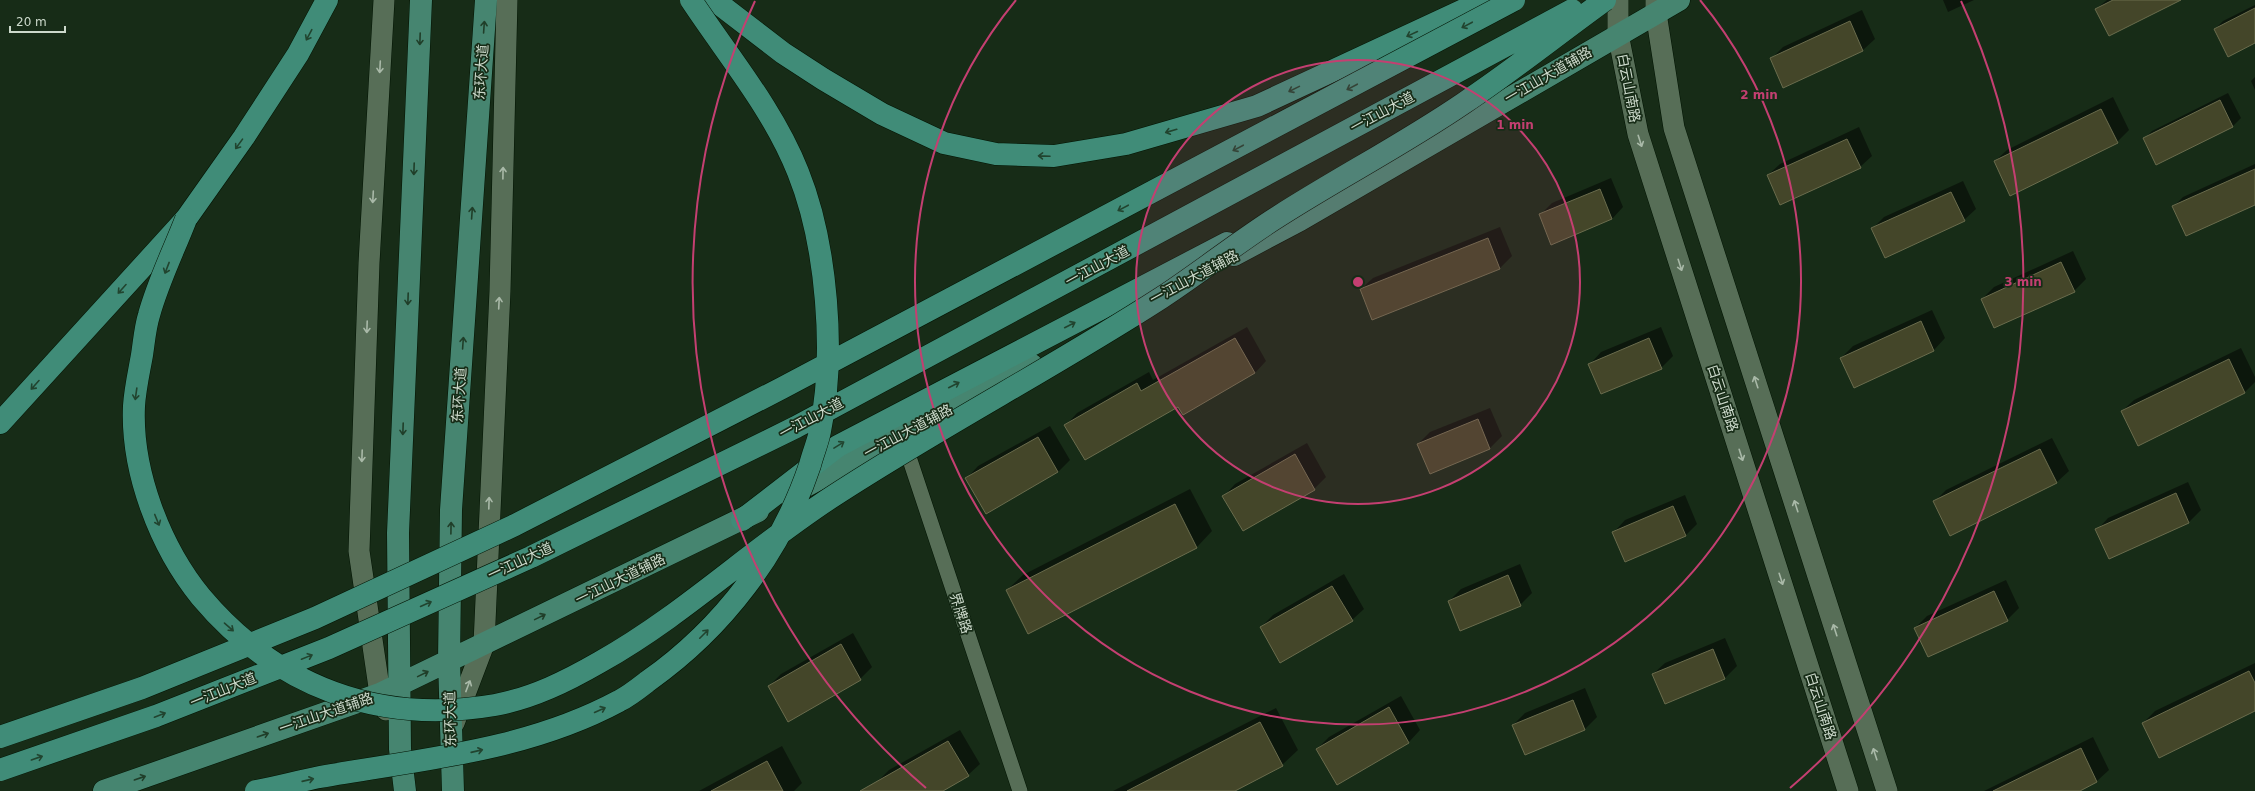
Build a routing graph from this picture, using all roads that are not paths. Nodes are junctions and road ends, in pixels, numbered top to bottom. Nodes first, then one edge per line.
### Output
1 (327, 0) edge
2 (384, 0) edge
3 (421, 0) edge
4 (486, 0) edge
5 (507, 0) edge
6 (691, 0) edge
7 (714, 0) edge
8 (1485, 0) edge
9 (1514, 0) edge
10 (1591, 0) edge
11 (1605, 0) edge
12 (1618, 0) edge
13 (1679, 0) edge
14 (1656, 6) edge
15 (1618, 34) junction
16 (1275, 218) junction
17 (186, 219) junction
18 (0, 423) edge
19 (901, 436) junction
20 (742, 520) junction
21 (484, 644) junction
22 (449, 661) junction
23 (400, 685) junction
24 (380, 694) junction
25 (450, 735) junction
26 (0, 737) edge
27 (400, 749) junction
28 (0, 770) edge
29 (104, 791) edge
30 (256, 791) edge
31 (405, 791) edge
32 (453, 791) edge
33 (1020, 791) edge
34 (1848, 791) edge
35 (1887, 791) edge

1 -> 17 highway
2 -> 24 main road
3 -> 23 main road
22 -> 4 main road, 东环大道
21 -> 5 main road
30 -> 6 highway, bridge
8 -> 7 highway
9 -> 26 highway, bridge
28 -> 10 highway, 一江山大道, bridge
11 - 16 highway, bridge
12 - 15 main road, 白云山南路
13 - 14 main road, 一江山大道辅路
14 - 15 main road, 一江山大道辅路
35 -> 14 main road
15 - 19 main road, 一江山大道辅路
15 -> 34 main road, 白云山南路
17 -> 16 highway, bridge
20 -> 16 highway, bridge
17 -> 18 highway
19 - 20 main road, 一江山大道辅路
19 - 33 street, 界牌路
21 -> 20 main road, 一江山大道辅路
21 - 22 main road, 一江山大道辅路
25 -> 21 main road
23 -> 22 main road, 一江山大道辅路
22 - 25 main road, 东环大道
23 - 24 main road, 一江山大道辅路
23 - 27 main road
24 - 27 main road
29 -> 24 main road, 一江山大道辅路
25 - 32 main road, 东环大道
27 - 31 main road

